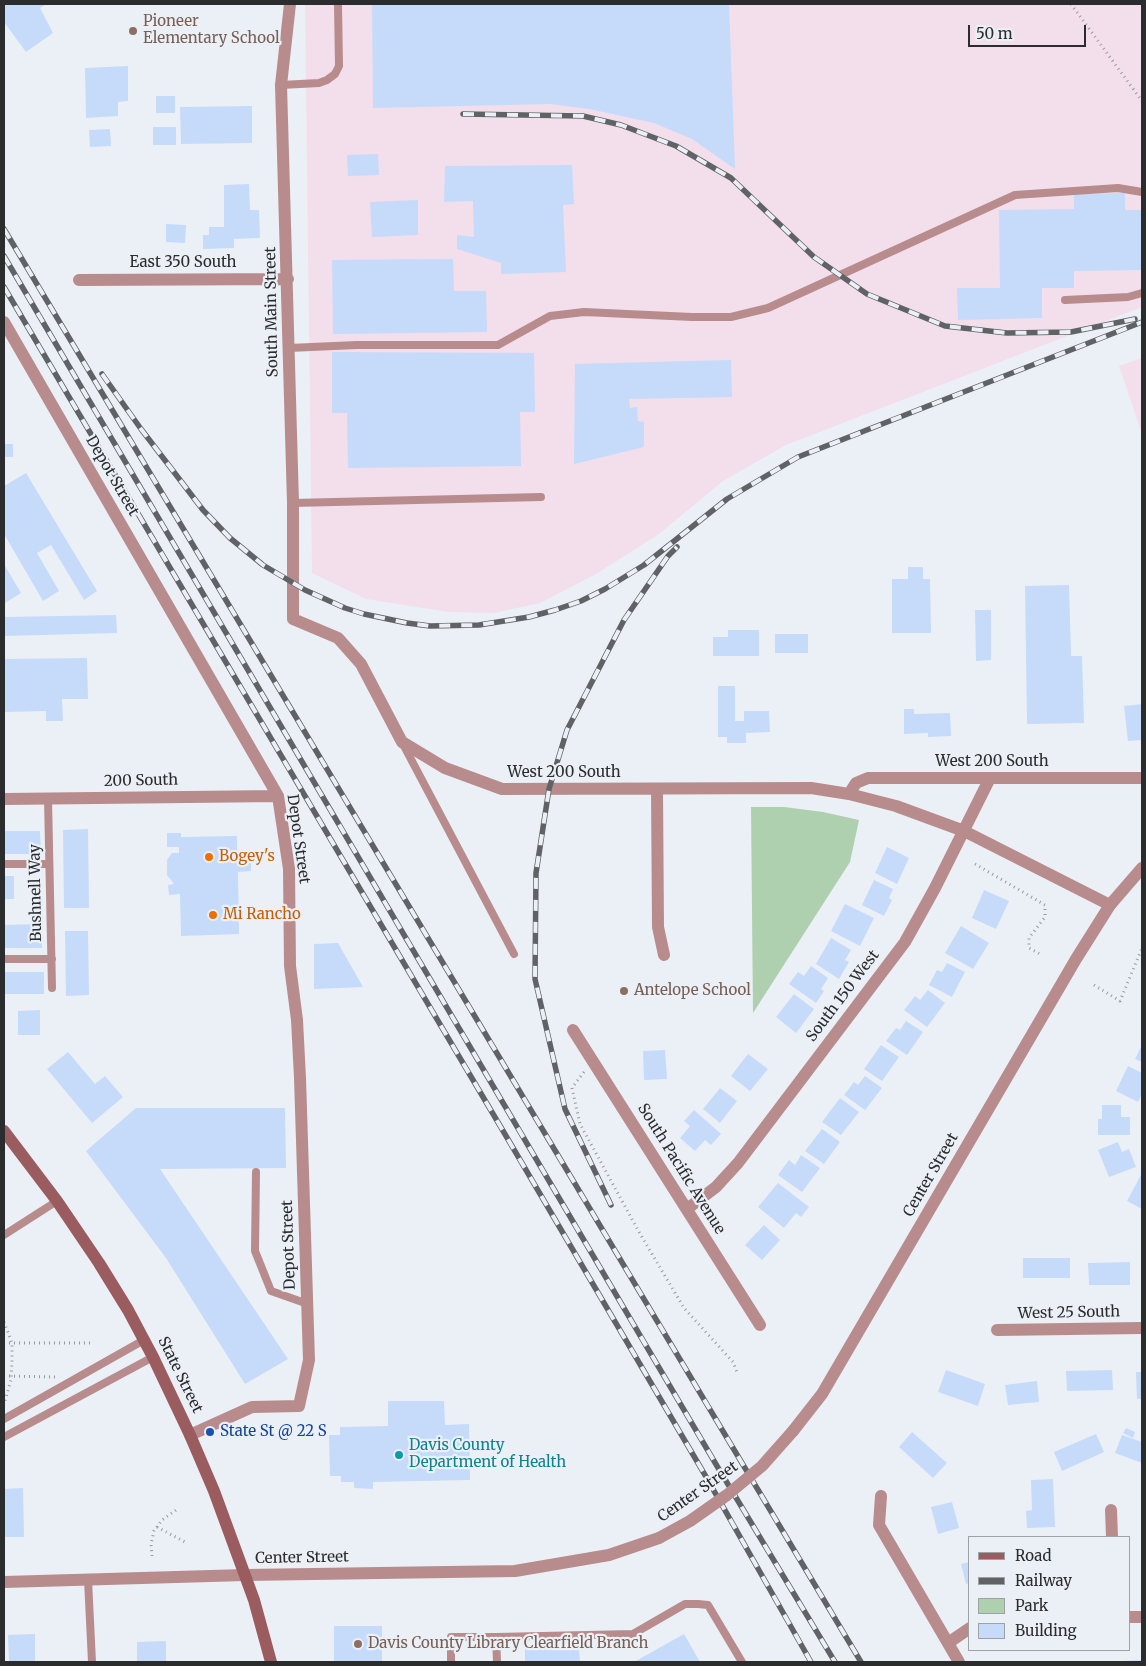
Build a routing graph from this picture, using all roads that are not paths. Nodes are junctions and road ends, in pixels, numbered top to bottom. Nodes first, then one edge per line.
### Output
1 (290, 4) edge
2 (338, 4) edge
3 (281, 85) junction
4 (1142, 192) edge
5 (288, 279) junction
6 (79, 280) dead end
7 (1142, 293) edge
8 (1065, 300) dead end
9 (4, 322) edge
10 (289, 348) junction
11 (540, 497) dead end
12 (293, 503) junction
13 (402, 742) junction
14 (990, 778) junction
15 (1142, 778) edge
16 (657, 789) junction
17 (849, 794) junction
18 (278, 796) junction
19 (4, 799) edge
20 (48, 799) junction
21 (964, 831) junction
22 (4, 864) edge
23 (50, 864) junction
24 (1142, 868) edge
25 (1110, 905) junction
26 (514, 954) dead end
27 (664, 955) dead end
28 (4, 959) edge
29 (52, 959) junction
30 (52, 988) dead end
31 (573, 1030) dead end
32 (4, 1131) edge
33 (256, 1172) dead end
34 (57, 1201) junction
35 (687, 1209) junction
36 (4, 1235) edge
37 (308, 1304) junction
38 (760, 1325) dead end
39 (1142, 1328) edge
40 (997, 1330) dead end
41 (144, 1340) junction
42 (153, 1357) junction
43 (4, 1419) edge
44 (190, 1434) junction
45 (4, 1437) edge
46 (881, 1496) dead end
47 (1112, 1510) dead end
48 (1112, 1536) edge
49 (246, 1575) junction
50 (88, 1580) junction
51 (4, 1582) edge
52 (968, 1629) edge
53 (496, 1637) junction
54 (948, 1643) junction
55 (92, 1662) edge
56 (271, 1662) edge
57 (450, 1662) edge
58 (497, 1662) edge
59 (742, 1662) edge
60 (959, 1662) edge

1 - 3 street, South Main Street
2 - 3 lane
3 - 5 street, South Main Street
4 - 10 lane
5 - 6 street, East 350 South
5 - 10 street, South Main Street
7 - 8 lane
9 - 18 street, Depot Street
10 - 12 street, South Main Street
11 - 12 lane
12 - 13 street, South Main Street
13 - 16 street, West 200 South
13 - 26 lane
14 - 15 street, West 200 South
14 - 17 street, West 200 South
14 - 21 street, South 150 West
16 - 17 street, West 200 South
16 - 27 street
17 - 21 street, West 200 South
18 - 20 street, 200 South
18 - 37 street, Depot Street
19 - 20 street, 200 South
20 - 23 lane, Bushnell Way
21 - 25 street, West 200 South
21 - 35 street, South 150 West
22 - 23 lane
23 - 29 lane, Bushnell Way
24 - 25 street, Center Street
25 - 49 street, Center Street, bridge
28 - 29 lane
29 - 30 lane, Bushnell Way
31 - 35 street, South Pacific Avenue
32 - 34 main road, State Street
33 - 37 lane
34 - 36 lane
34 - 41 main road, State Street
35 - 38 street, South Pacific Avenue
37 - 44 street, Depot Street
39 - 40 street, West 25 South
41 - 42 main road, State Street
41 - 43 lane
42 - 44 main road, State Street
42 - 45 lane
44 - 49 main road, State Street
46 - 54 street
47 - 48 street
49 - 50 street, Center Street
49 - 56 main road, State Street
50 - 51 street, Center Street
50 - 55 lane
52 - 54 street
53 - 57 lane
53 - 58 lane
53 - 59 lane
54 - 60 street

